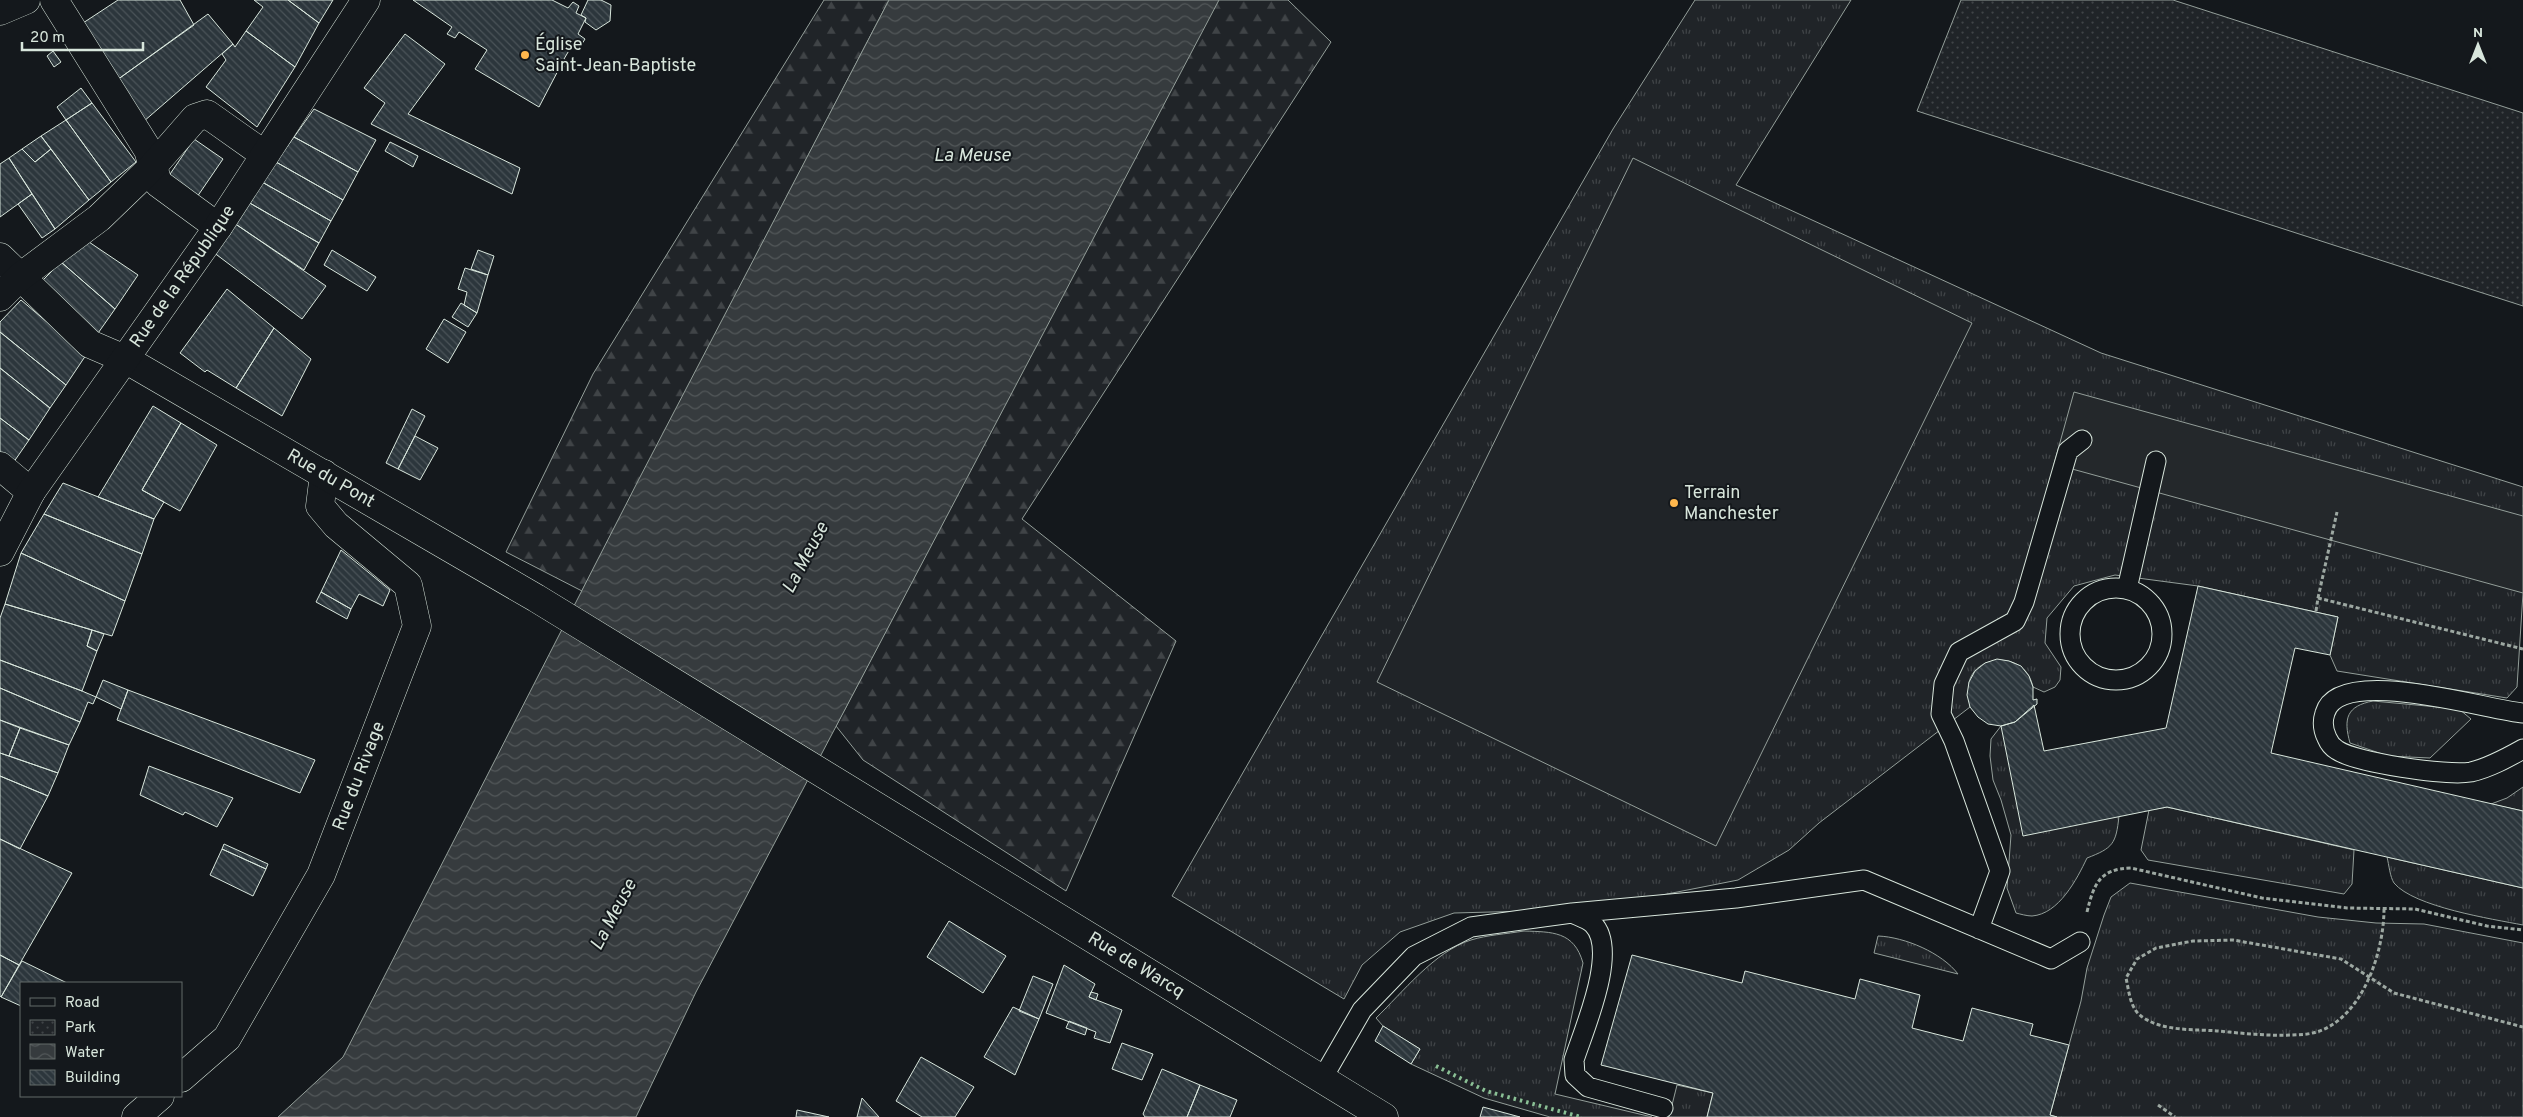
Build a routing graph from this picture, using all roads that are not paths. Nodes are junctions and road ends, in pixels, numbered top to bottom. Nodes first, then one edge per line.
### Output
1 (26, 0) edge
2 (54, 0) edge
3 (366, 0) edge
4 (0, 11) edge
5 (265, 155) junction
6 (153, 166) junction
7 (218, 227) junction
8 (0, 257) edge
9 (20, 277) junction
10 (0, 298) edge
11 (125, 359) junction
12 (2082, 440) dead end
13 (2156, 461) dead end
14 (0, 466) edge
15 (324, 474) junction
16 (32, 492) junction
17 (0, 552) edge
18 (2127, 589) junction
19 (2523, 713) edge
20 (2523, 749) edge
21 (887, 813) joint
22 (1572, 913) junction
23 (1979, 929) junction
24 (2080, 942) road end
25 (182, 1077) edge
26 (1322, 1079) junction
27 (159, 1097) edge
28 (1663, 1108) dead end
29 (136, 1117) edge
30 (1384, 1117) edge

1 - 4 main road
2 - 6 main road
3 - 5 main road, Rue de la République
5 - 6 main road
5 - 7 main road, Rue de la République
6 - 7 main road
6 - 9 main road
7 - 11 main road, Rue de la République
8 - 9 main road, Rue du Pont
9 - 10 main road
9 - 11 main road, Rue du Pont
11 - 15 main road, Rue du Pont
11 - 16 main road, Rue de la République
12 - 23 lane
13 - 18 lane
14 - 16 main road
15 - 21 main road, Rue du Pont
15 - 25 main road, Rue du Rivage
16 - 17 main road, Rue de la République
18 - 18 lane
19 - 20 lane
21 - 26 main road, Rue de Warcq
22 - 23 lane
22 - 26 lane
22 - 28 lane
23 - 24 lane
26 - 30 main road, Rue de Warcq
27 - 29 main road

